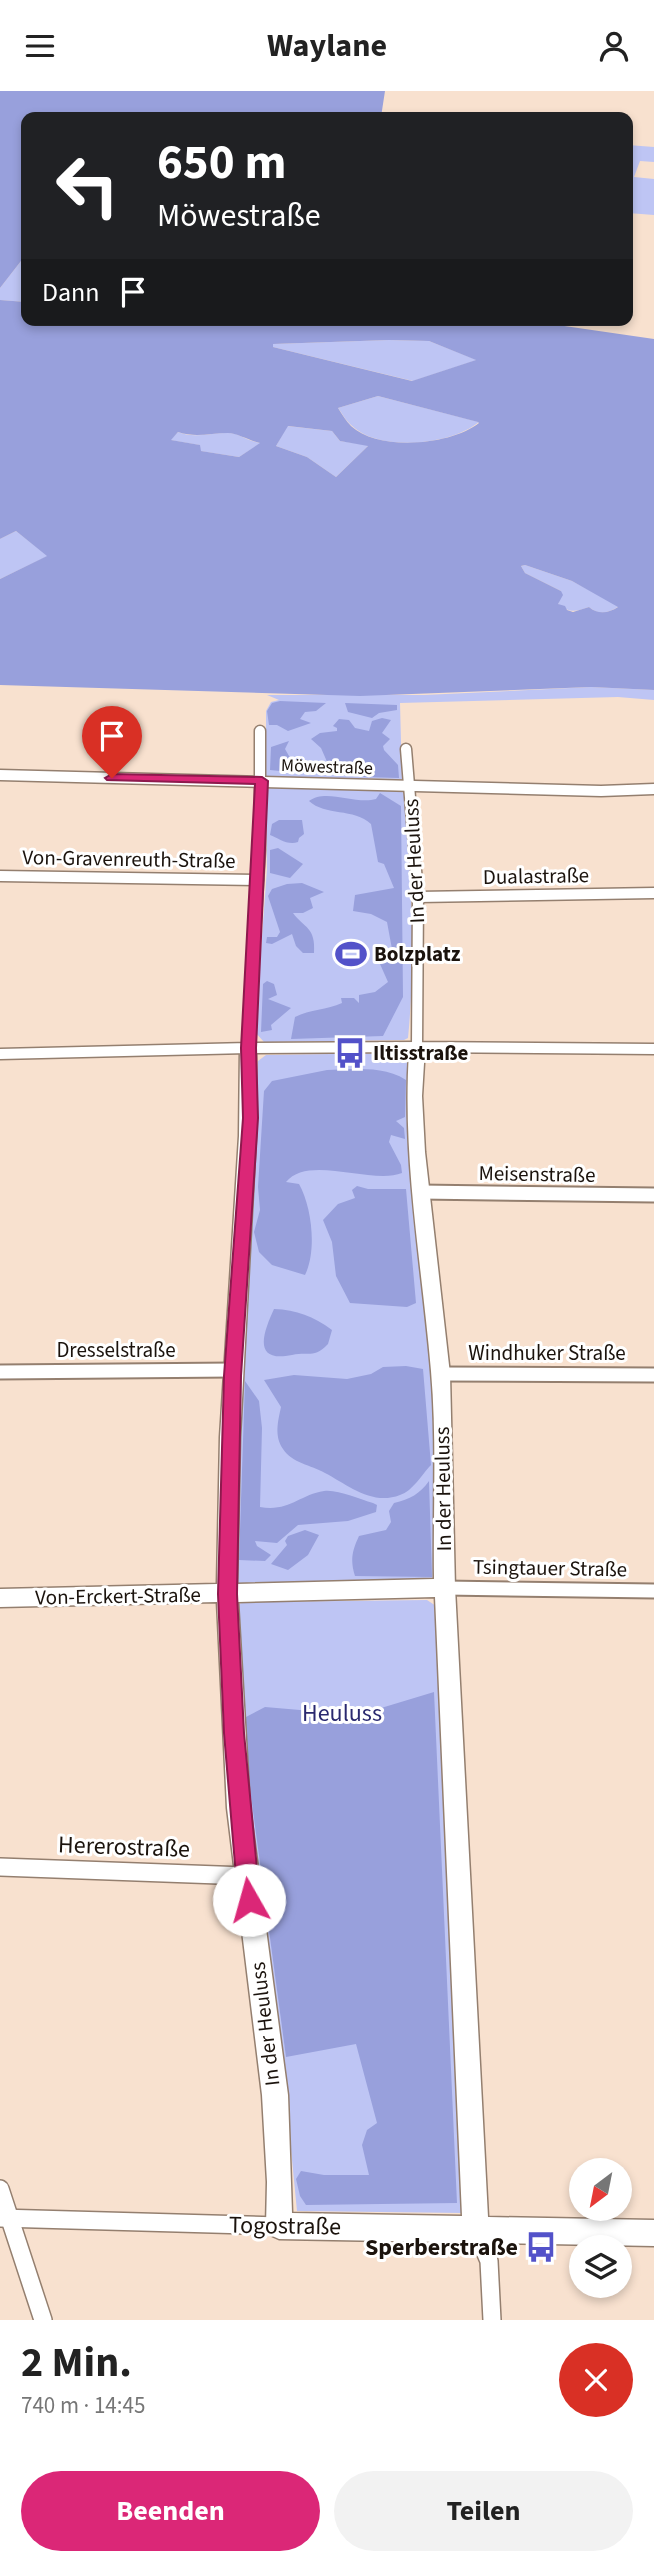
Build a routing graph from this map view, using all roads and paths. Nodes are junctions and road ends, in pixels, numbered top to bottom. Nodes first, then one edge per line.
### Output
1 (260, 731) dead end
2 (406, 750) dead end
3 (0, 775) edge
4 (262, 781) junction
5 (409, 785) junction
6 (654, 789) edge
7 (0, 876) edge
8 (258, 880) junction
9 (654, 893) edge
10 (418, 897) junction
11 (417, 1047) junction
12 (248, 1048) junction
13 (654, 1049) edge
14 (0, 1054) edge
15 (420, 1192) junction
16 (654, 1195) edge
17 (233, 1370) junction
18 (0, 1372) edge
19 (441, 1374) junction
20 (654, 1375) edge
21 (446, 1588) junction
22 (654, 1591) edge
23 (227, 1594) junction
24 (0, 1598) edge
25 (0, 1867) edge
26 (246, 1876) junction
27 (0, 2189) edge
28 (6, 2218) edge
29 (279, 2226) junction
30 (476, 2230) junction
31 (654, 2233) edge
32 (43, 2320) edge
33 (492, 2320) edge

1 - 4 street, In der Heuluss
2 - 5 street, In der Heuluss
3 - 4 street, Möwestraße
4 - 5 street, Möwestraße
4 - 8 street, In der Heuluss
5 - 6 street, Möwestraße
5 - 10 street, In der Heuluss
7 - 8 street, Von-Gravenreuth-Straße
8 - 12 street, In der Heuluss
9 - 10 street, Dualastraße
10 - 11 street, In der Heuluss
11 - 12 street
11 - 13 street
11 - 15 street, In der Heuluss
12 - 14 street
12 - 17 street, In der Heuluss
15 - 16 street, Meisenstraße
15 - 19 street, In der Heuluss
17 - 18 street, Dresselstraße
17 - 23 street, In der Heuluss
19 - 20 street, Windhuker Straße
19 - 21 street, In der Heuluss
21 - 22 street, Tsingtauer Straße
21 - 23 street, Von-Erckert-Straße
21 - 30 street, In der Heuluss
23 - 24 street, Von-Erckert-Straße
23 - 26 street, In der Heuluss
25 - 26 street, Hererostraße
26 - 29 street, In der Heuluss
27 - 28 street
28 - 29 street, Togostraße
28 - 32 street
29 - 30 street, Togostraße
30 - 31 street, Togostraße
30 - 33 street

